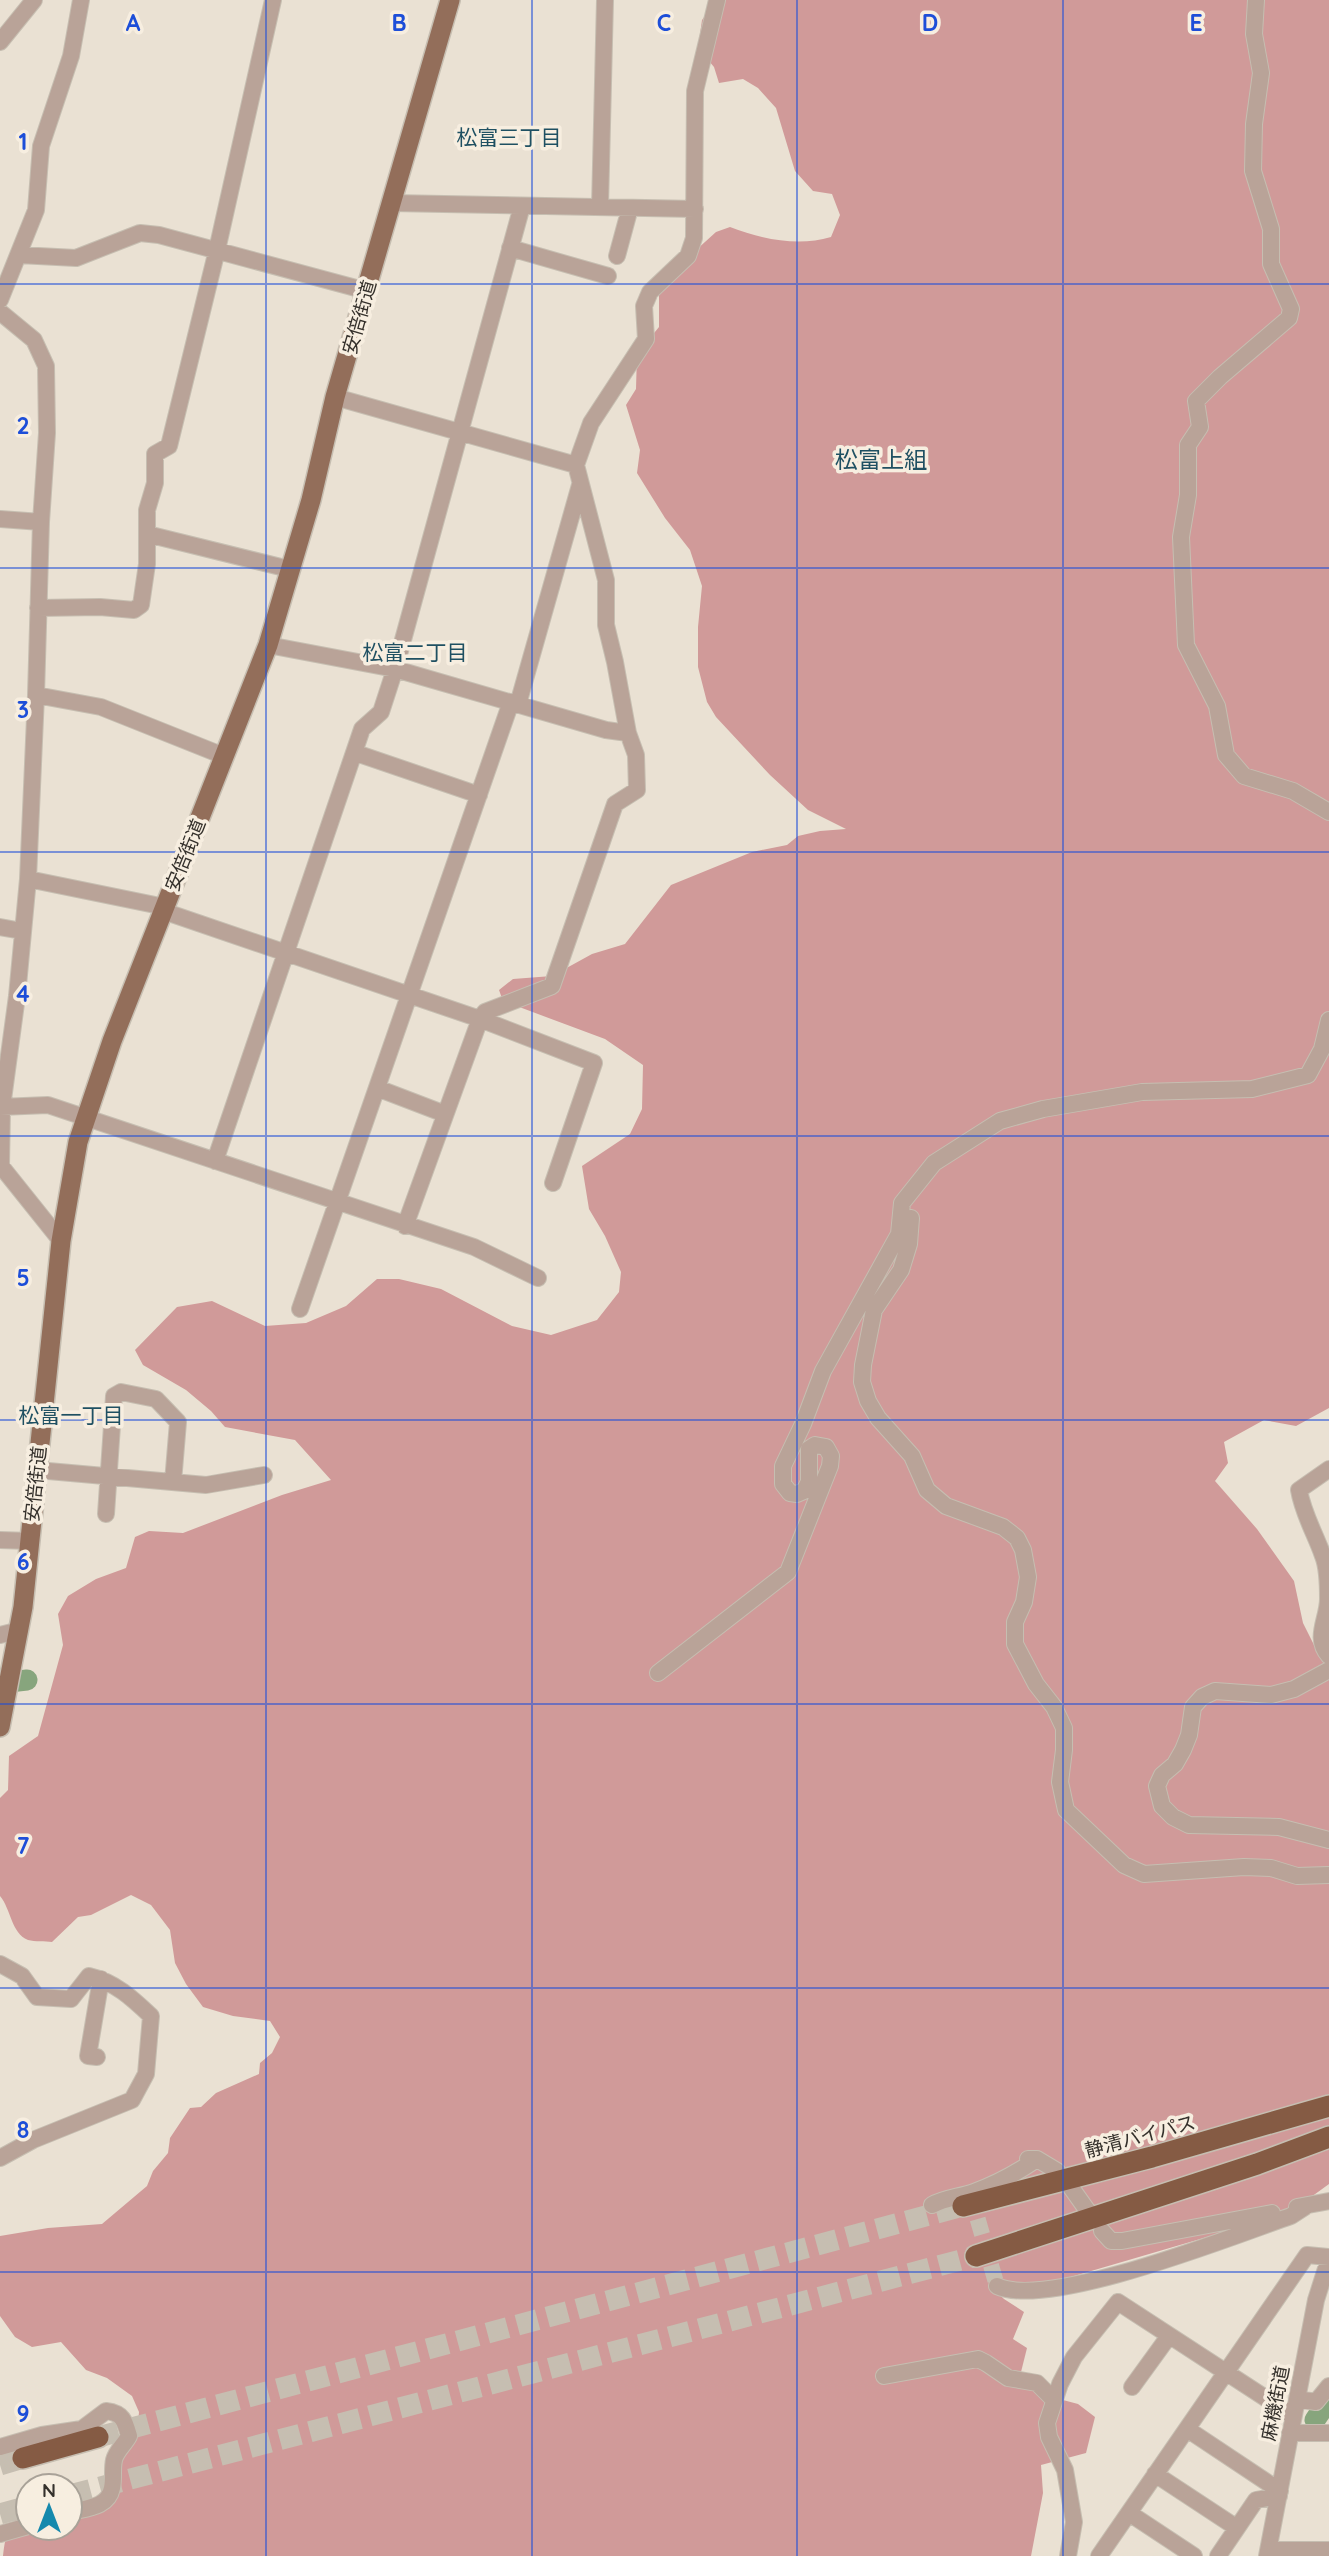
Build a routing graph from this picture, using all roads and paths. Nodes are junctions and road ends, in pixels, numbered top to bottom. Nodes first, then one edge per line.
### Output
1 (34, 0) edge
2 (80, 0) edge
3 (272, 0) edge
4 (450, 0) edge
5 (605, 0) edge
6 (717, 0) edge
7 (1256, 0) edge
8 (0, 42) edge
9 (391, 203) junction
10 (522, 206) junction
11 (600, 207) junction
12 (630, 208) junction
13 (695, 209) junction
14 (510, 248) junction
15 (217, 250) junction
16 (19, 255) junction
17 (617, 256) dead end
18 (608, 276) dead end
19 (4, 280) edge
20 (367, 291) junction
21 (0, 300) edge
22 (0, 312) edge
23 (335, 397) junction
24 (459, 433) junction
25 (576, 465) junction
26 (580, 483) junction
27 (0, 519) edge
28 (40, 522) junction
29 (147, 534) junction
30 (289, 569) junction
31 (38, 608) junction
32 (268, 645) junction
33 (395, 669) junction
34 (36, 695) junction
35 (514, 703) junction
36 (628, 733) junction
37 (356, 753) junction
38 (224, 756) junction
39 (479, 795) junction
40 (1329, 812) edge
41 (28, 879) junction
42 (164, 909) junction
43 (0, 927) edge
44 (22, 931) junction
45 (286, 953) junction
46 (410, 995) junction
47 (480, 1019) junction
48 (1329, 1020) edge
49 (377, 1088) junction
50 (1, 1107) edge
51 (445, 1114) junction
52 (85, 1117) junction
53 (215, 1161) junction
54 (0, 1166) edge
55 (552, 1183) dead end
56 (911, 1195) junction
57 (337, 1202) junction
58 (405, 1226) junction
59 (61, 1241) junction
60 (538, 1278) dead end
61 (300, 1309) dead end
62 (1329, 1469) edge
63 (37, 1470) junction
64 (264, 1475) dead end
65 (109, 1476) junction
66 (173, 1482) junction
67 (106, 1514) dead end
68 (0, 1541) edge
69 (29, 1542) junction
70 (1327, 1559) edge
71 (20, 1630) junction
72 (0, 1636) edge
73 (1329, 1656) edge
74 (1329, 1670) edge
75 (658, 1673) dead end
76 (0, 1727) edge
77 (1329, 1840) edge
78 (1329, 1875) edge
79 (0, 1964) edge
80 (101, 1979) junction
81 (97, 2057) dead end
82 (1329, 2106) edge
83 (1329, 2137) edge
84 (0, 2158) edge
85 (1037, 2159) junction
86 (1057, 2171) dead end
87 (1070, 2186) dead end
88 (965, 2196) joint
89 (1329, 2201) edge
90 (932, 2205) dead end
91 (1308, 2205) junction
92 (1087, 2210) dead end
93 (1102, 2231) dead end
94 (976, 2256) tunnel mouth
95 (1329, 2258) edge
96 (997, 2286) dead end
97 (1169, 2336) junction
98 (1226, 2373) junction
99 (884, 2376) dead end
100 (1329, 2386) edge
101 (1132, 2387) dead end
102 (1297, 2399) junction
103 (1054, 2400) junction
104 (1293, 2416) junction
105 (1186, 2429) junction
106 (1290, 2433) junction
107 (1329, 2433) edge
108 (97, 2437) tunnel mouth
109 (0, 2447) edge
110 (23, 2458) tunnel mouth
111 (1155, 2474) junction
112 (1280, 2494) junction
113 (84, 2509) edge
114 (1129, 2512) junction
115 (1237, 2528) junction
116 (1329, 2550) edge
117 (1268, 2553) edge
118 (1068, 2556) edge
119 (1098, 2556) edge
120 (1194, 2556) edge
121 (1218, 2556) edge

1 - 8 street
2 - 16 street
3 - 15 street
4 - 9 main road, 安倍街道
5 - 11 street
6 - 13 street
7 - 40 street
9 - 10 street
9 - 20 main road, 安倍街道
10 - 11 street
10 - 14 street
11 - 12 street
12 - 13 street
12 - 17 street
13 - 25 street
14 - 18 street
14 - 24 street
15 - 16 street
15 - 20 street
15 - 29 street
16 - 19 street
19 - 21 street
20 - 23 main road, 安倍街道
22 - 28 street
23 - 24 street
23 - 30 main road, 安倍街道
24 - 25 street
24 - 33 street
25 - 26 street
26 - 35 street
26 - 36 street
27 - 28 street
28 - 31 street
29 - 30 street
29 - 31 street
30 - 32 main road, 安倍街道
31 - 34 street
32 - 33 street
32 - 38 main road, 安倍街道
33 - 35 street
33 - 37 street
34 - 38 street
34 - 41 street
35 - 36 street
35 - 39 street
36 - 47 street
37 - 39 street
37 - 45 street
38 - 42 main road, 安倍街道
39 - 46 street
41 - 42 street
41 - 44 street
42 - 45 street
42 - 52 main road, 安倍街道
43 - 44 street
44 - 50 street
45 - 46 street
45 - 53 street
46 - 47 street
46 - 49 street
47 - 51 street
47 - 55 street
48 - 56 street
49 - 51 street
49 - 57 street
50 - 52 street
50 - 54 street
51 - 58 street
52 - 53 street
52 - 59 main road, 安倍街道
53 - 57 street
54 - 59 street
56 - 75 street
56 - 78 street
57 - 58 street
57 - 61 street
58 - 60 street
59 - 63 main road, 安倍街道
62 - 70 street
63 - 65 street
63 - 69 main road, 安倍街道
64 - 66 street
65 - 66 street
65 - 66 street
65 - 67 street
68 - 69 street
69 - 71 main road, 安倍街道
70 - 73 street
71 - 72 street
71 - 76 main road, 安倍街道
74 - 77 street
79 - 80 street
80 - 81 street
80 - 84 street
82 - 88 highway, 静清バイパス
83 - 94 highway
85 - 86 street
85 - 88 street
85 - 90 street
87 - 92 street
89 - 91 street
91 - 93 street
91 - 96 street
95 - 98 street
95 - 102 street, 麻機街道
97 - 98 street
97 - 101 street
97 - 103 street
98 - 104 street
98 - 105 street
99 - 103 street
100 - 102 street
102 - 104 street, 麻機街道
103 - 118 street
104 - 106 street, 麻機街道
105 - 111 street
105 - 112 street
106 - 107 street
106 - 112 street, 麻機街道
108 - 110 highway
109 - 113 street
111 - 114 street
111 - 115 street
112 - 115 street
112 - 117 street, 麻機街道
114 - 119 street
114 - 120 street
115 - 121 street
116 - 117 street

